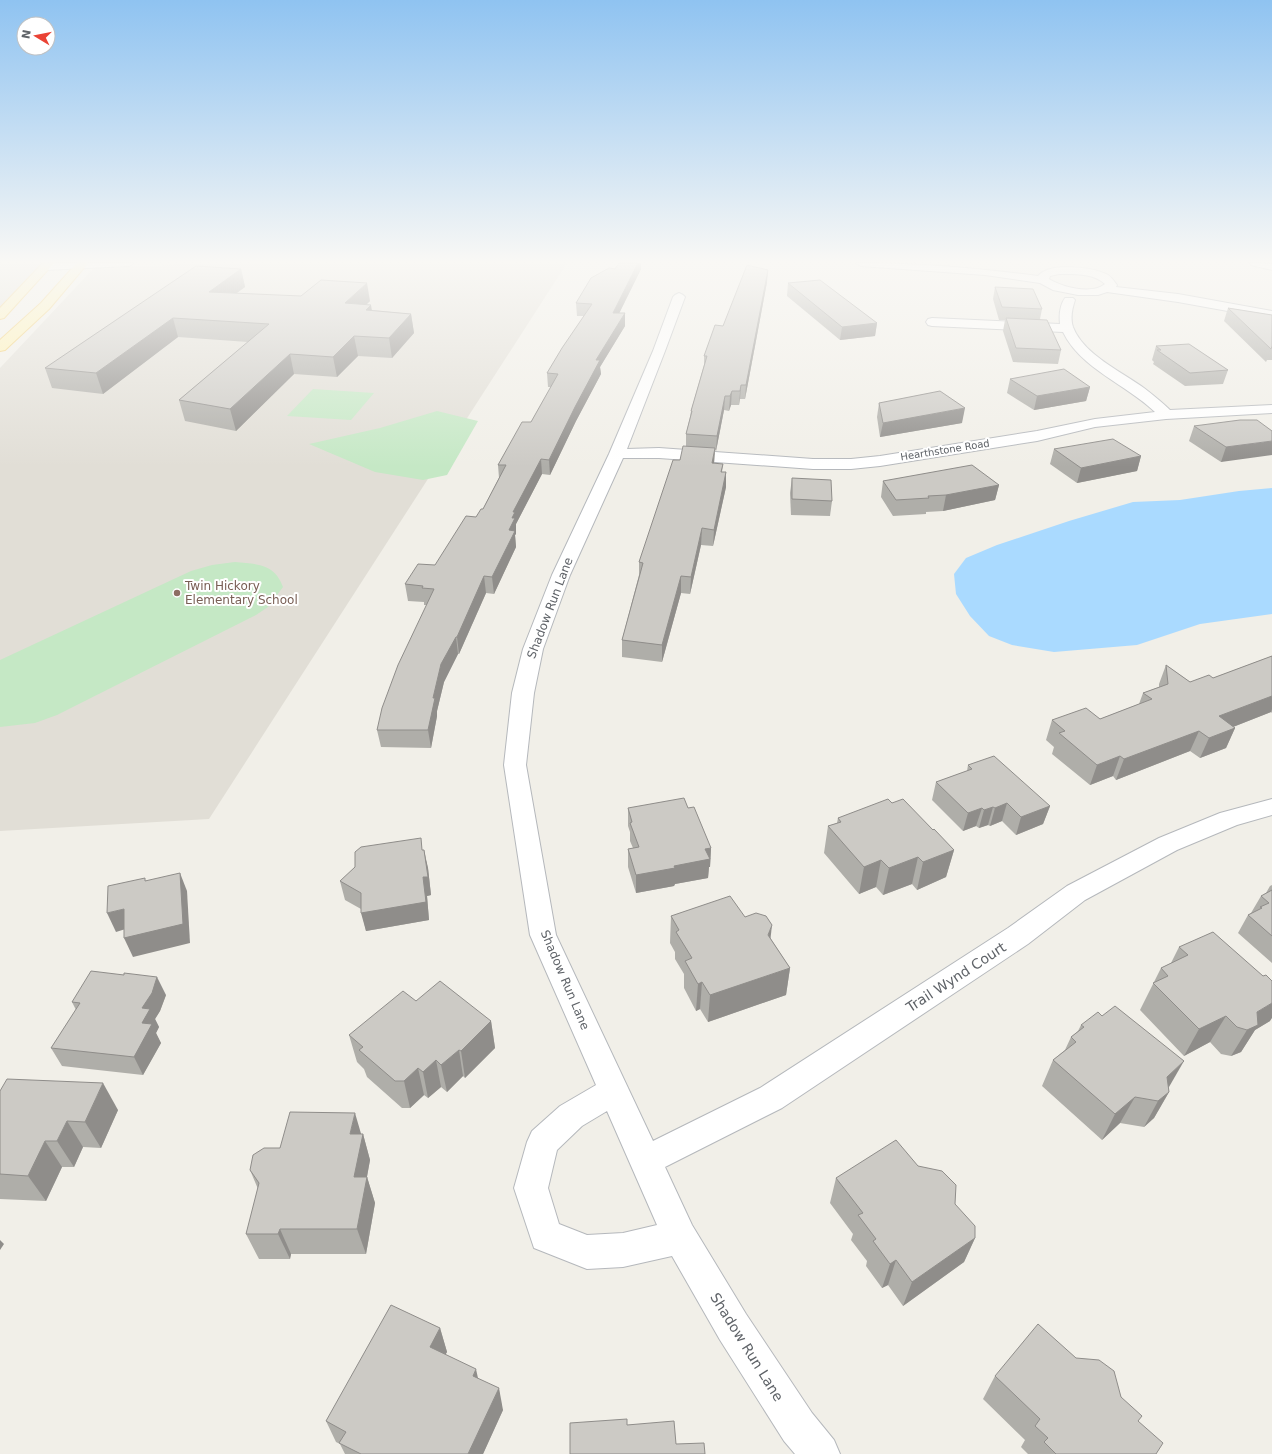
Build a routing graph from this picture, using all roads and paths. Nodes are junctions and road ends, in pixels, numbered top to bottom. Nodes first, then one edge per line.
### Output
1 (18, 331) edge
2 (667, 331) edge
3 (1069, 331) edge
4 (0, 347) edge
5 (1272, 409) edge
6 (1166, 415) junction
7 (617, 454) junction
8 (1272, 807) edge
9 (613, 1091) junction
10 (645, 1161) junction
11 (680, 1237) junction
12 (820, 1454) edge

1 - 4 main road
2 - 7 street, Shadow Run Lane
3 - 6 street
5 - 6 street, Hearthstone Road
6 - 7 street, Hearthstone Road
7 - 9 street, Shadow Run Lane
8 - 10 street, Trail Wynd Court
9 - 10 street, Shadow Run Lane
9 - 11 street
10 - 11 street, Shadow Run Lane
11 - 12 street, Shadow Run Lane

